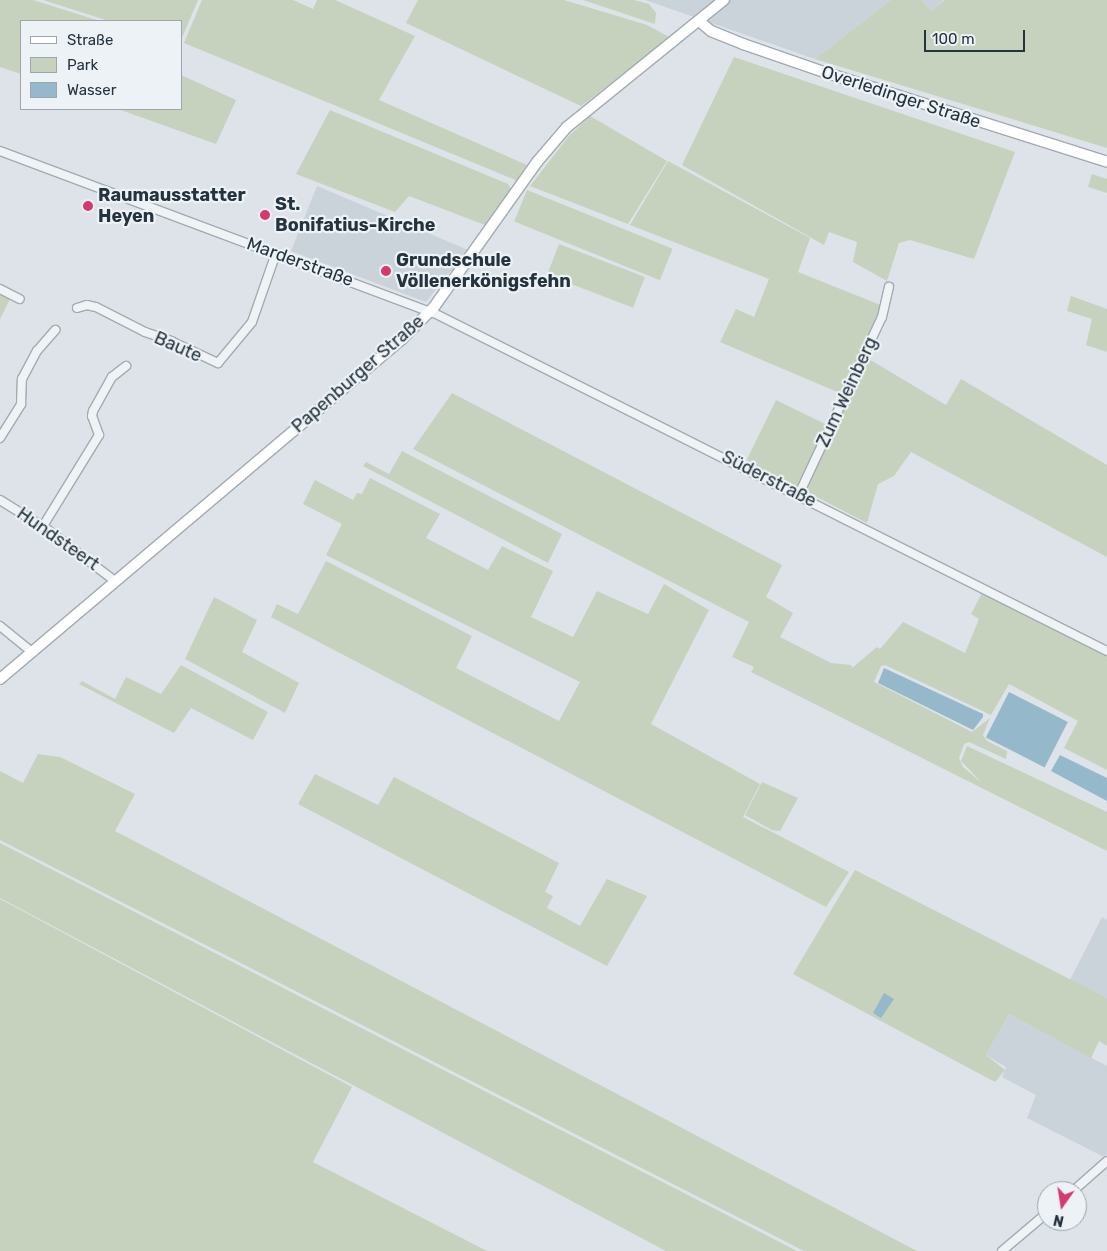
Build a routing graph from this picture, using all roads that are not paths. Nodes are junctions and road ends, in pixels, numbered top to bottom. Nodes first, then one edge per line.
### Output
1 (724, 0) edge
2 (699, 21) junction
3 (0, 151) edge
4 (1107, 162) edge
5 (276, 253) junction
6 (889, 287) dead end
7 (0, 288) edge
8 (20, 299) dead end
9 (77, 308) dead end
10 (430, 311) junction
11 (55, 330) dead end
12 (126, 366) dead end
13 (0, 438) edge
14 (799, 494) junction
15 (0, 500) edge
16 (43, 526) junction
17 (115, 581) junction
18 (0, 626) edge
19 (1107, 651) edge
20 (32, 652) junction
21 (0, 679) edge
22 (1107, 1161) edge
23 (1084, 1181) edge
24 (1037, 1221) edge
25 (1002, 1251) edge

1 - 2 street, Papenburger Straße
2 - 4 street, Overledinger Straße
2 - 10 street, Papenburger Straße
3 - 5 street, Marderstraße
5 - 9 street, Baute
5 - 10 street, Marderstraße
6 - 14 street, Zum Weinberg
7 - 8 street
10 - 14 street, Süderstraße
10 - 17 street, Papenburger Straße
11 - 13 street
12 - 16 street
14 - 19 street, Süderstraße
15 - 16 street, Hundsteert
16 - 17 street, Hundsteert
17 - 20 street, Papenburger Straße
18 - 20 street
20 - 21 street, Papenburger Straße
22 - 23 street
24 - 25 street

